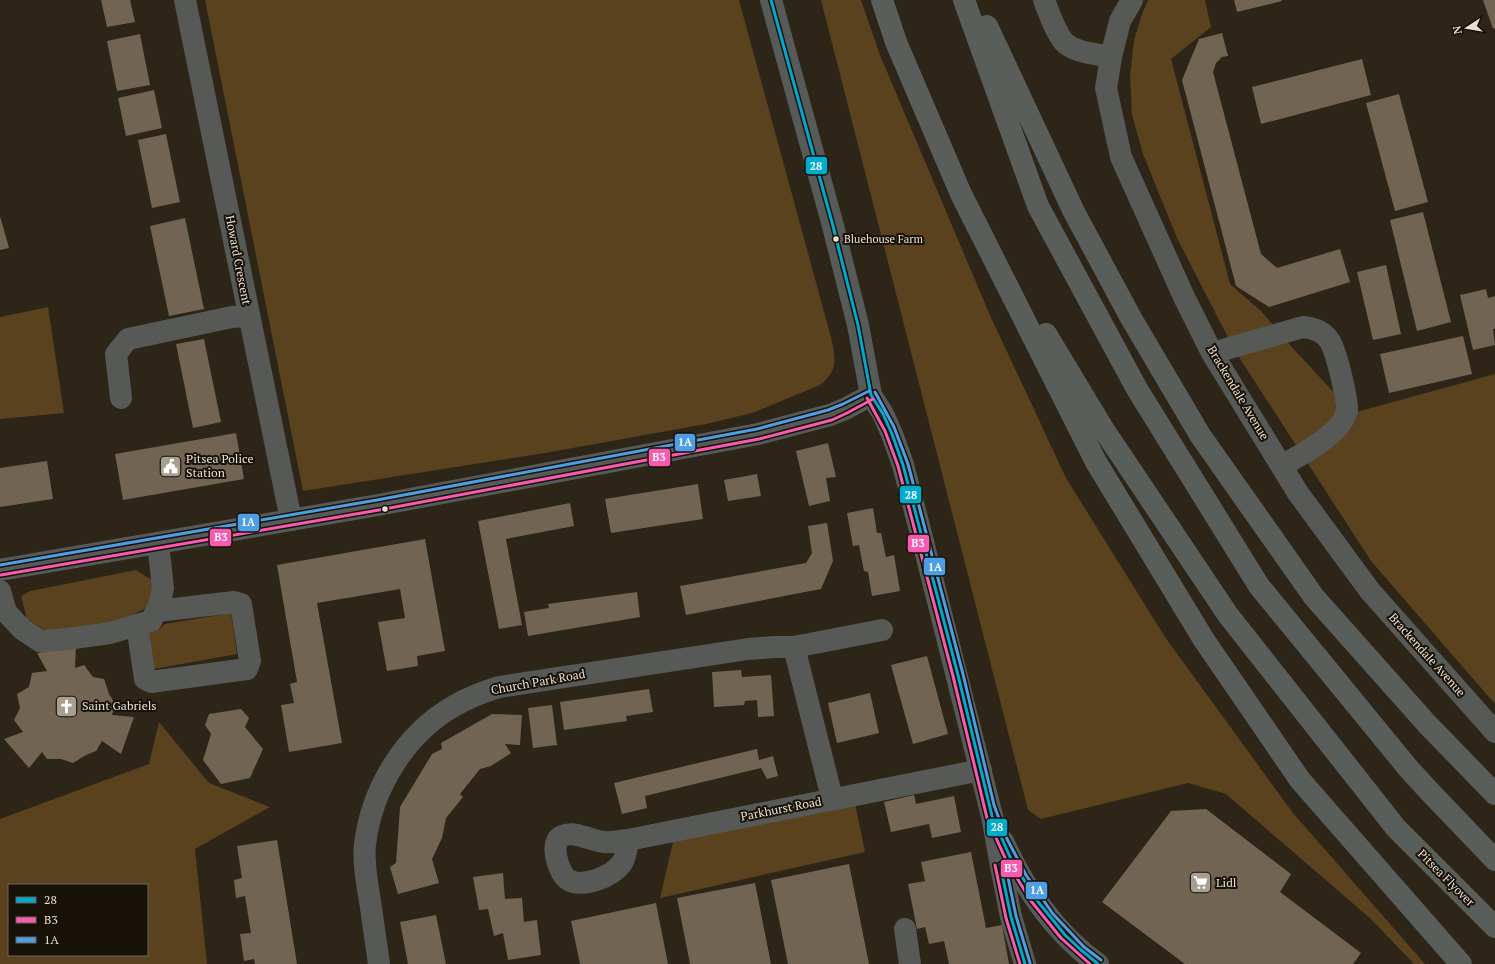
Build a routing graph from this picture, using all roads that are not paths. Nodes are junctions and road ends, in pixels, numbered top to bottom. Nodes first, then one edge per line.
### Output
1 (185, 0) edge
2 (771, 0) edge
3 (882, 0) edge
4 (964, 0) edge
5 (974, 0) edge
6 (1044, 0) edge
7 (1132, 0) edge
8 (1111, 57) junction
9 (961, 194) junction
10 (249, 316) junction
11 (1212, 353) junction
12 (871, 395) junction
13 (121, 398) dead end
14 (1282, 466) junction
15 (291, 520) junction
16 (158, 543) junction
17 (0, 570) edge
18 (0, 592) edge
19 (157, 611) junction
20 (137, 625) junction
21 (882, 630) dead end
22 (794, 647) junction
23 (1495, 732) edge
24 (981, 770) junction
25 (1495, 794) edge
26 (832, 798) junction
27 (992, 816) junction
28 (628, 840) junction
29 (1495, 860) edge
30 (1495, 927) edge
31 (905, 929) dead end
32 (379, 964) edge
33 (910, 964) edge
34 (1025, 964) edge
35 (1098, 964) edge
36 (1462, 964) edge

1 - 10 street, Howard Crescent
2 - 12 main road
3 - 9 highway
4 - 29 highway
5 - 25 highway
6 - 8 street
7 - 8 street, Brackendale Avenue
8 - 11 street, Brackendale Avenue
9 - 30 highway, Pitsea Flyover
9 - 36 highway
10 - 13 street
10 - 15 street, Howard Crescent
11 - 14 street, Brackendale Avenue
11 - 14 street
12 - 15 main road
12 - 24 main road
14 - 23 street, Brackendale Avenue
15 - 16 main road
16 - 17 main road
16 - 19 street
18 - 20 street
19 - 20 street
19 - 20 street
21 - 22 street, Church Park Road
22 - 26 street
22 - 32 street, Church Park Road
24 - 26 street, Parkhurst Road
24 - 27 main road
26 - 28 street, Parkhurst Road
27 - 34 main road
27 - 35 main road
28 - 28 street, Parkhurst Road
31 - 33 street

